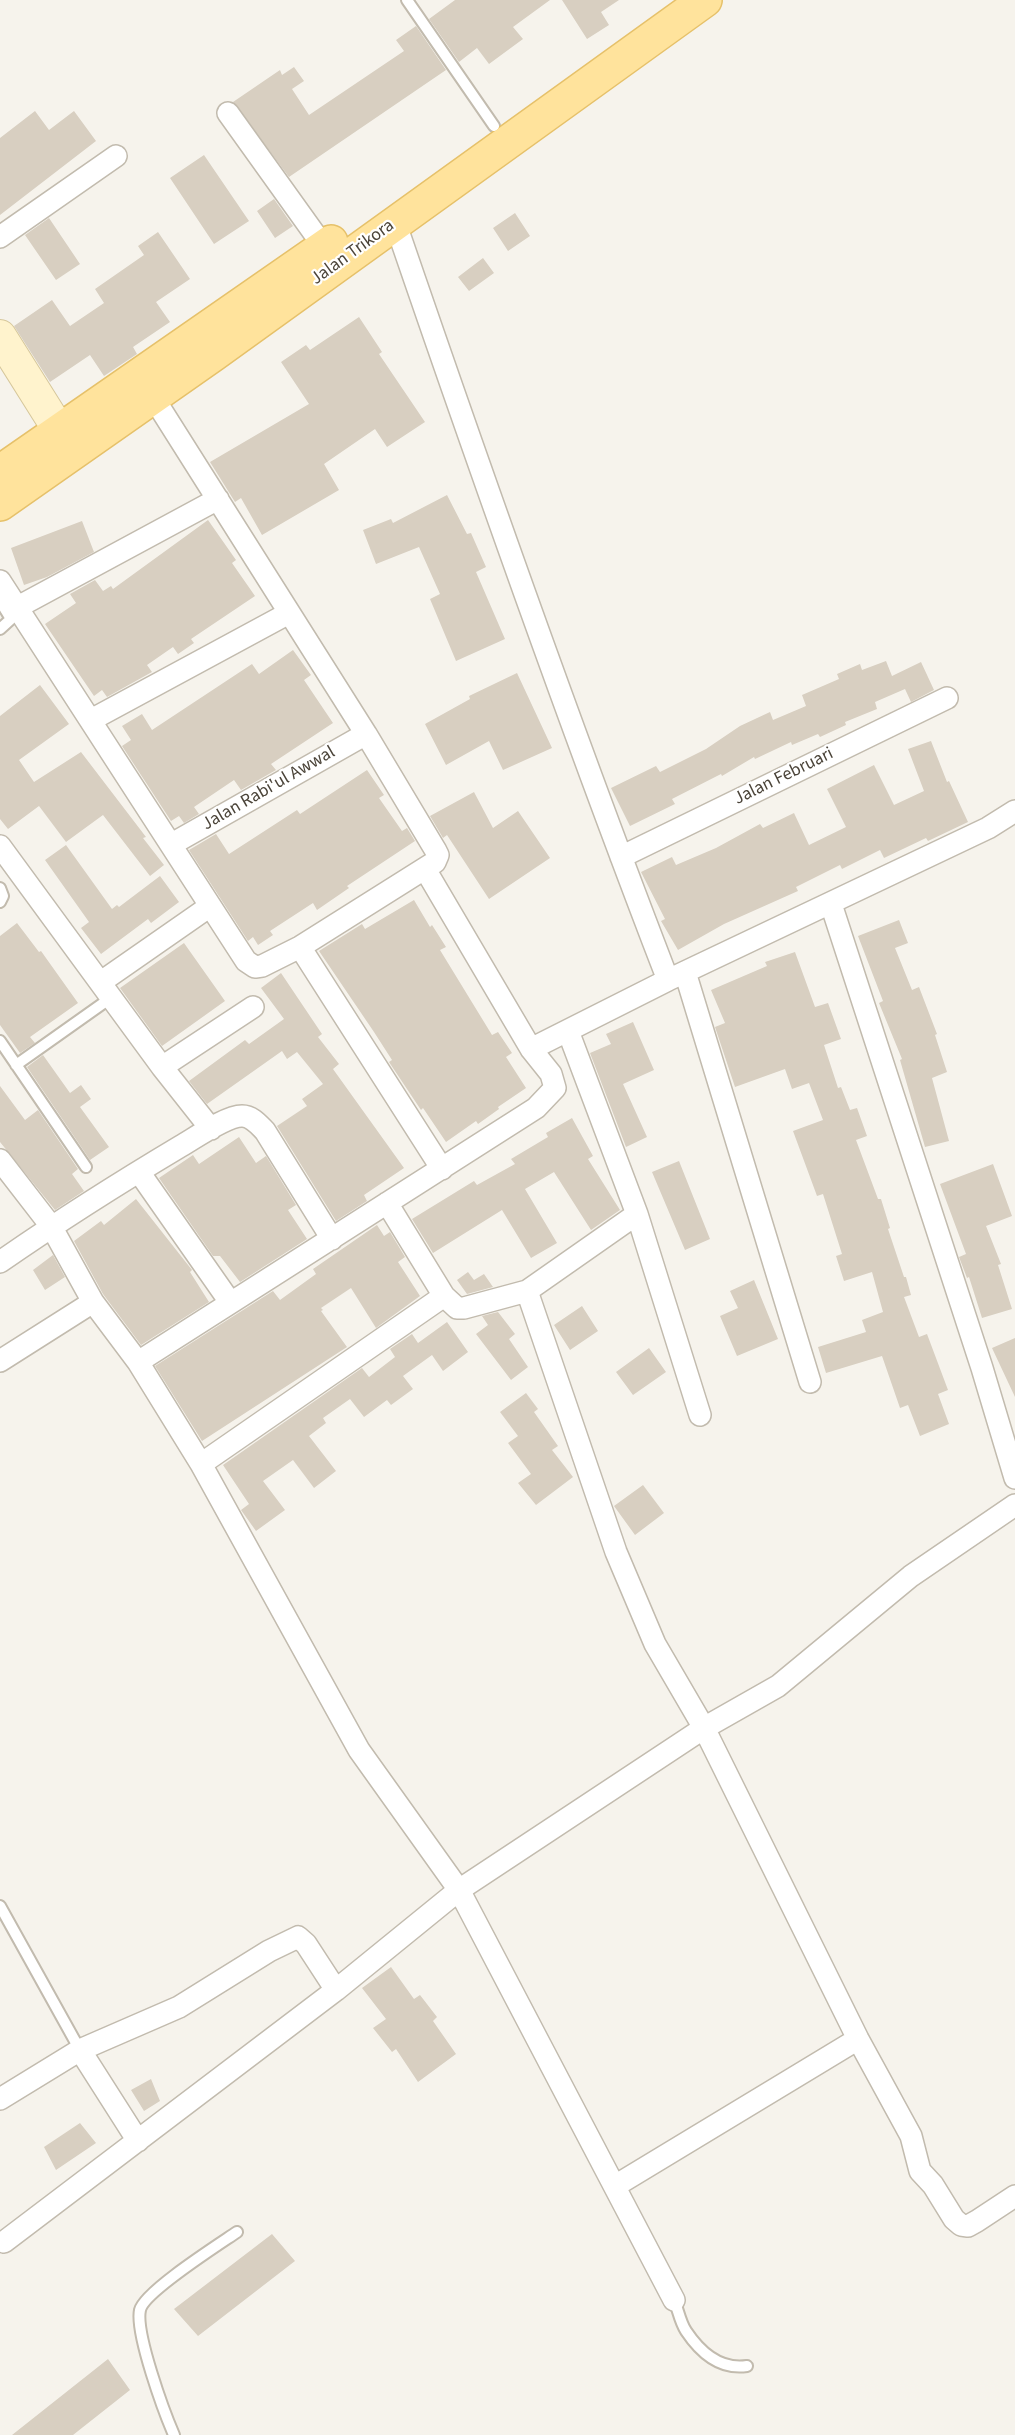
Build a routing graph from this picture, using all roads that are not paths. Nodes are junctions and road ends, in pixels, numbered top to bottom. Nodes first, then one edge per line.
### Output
1 (407, 0) edge
2 (671, 0) edge
3 (705, 0) edge
4 (228, 113) dead end
5 (494, 126) junction
6 (116, 156) dead end
7 (395, 222) junction
8 (0, 237) edge
9 (324, 247) junction
10 (0, 336) edge
11 (207, 343) junction
12 (153, 397) junction
13 (59, 430) junction
14 (0, 472) edge
15 (218, 499) junction
16 (0, 504) edge
17 (0, 581) edge
18 (8, 605) edge
19 (289, 613) junction
20 (0, 629) edge
21 (947, 698) dead end
22 (92, 720) junction
23 (366, 734) junction
24 (1015, 811) edge
25 (172, 844) junction
26 (0, 846) edge
27 (621, 857) junction
28 (425, 869) junction
29 (0, 888) edge
30 (0, 902) edge
31 (831, 904) junction
32 (203, 911) dead end
33 (300, 947) junction
34 (677, 976) junction
35 (106, 990) junction
36 (253, 1007) dead end
37 (568, 1031) junction
38 (0, 1041) edge
39 (531, 1048) junction
40 (16, 1065) junction
41 (162, 1067) junction
42 (211, 1129) junction
43 (0, 1160) edge
44 (86, 1167) dead end
45 (442, 1169) junction
46 (138, 1172) junction
47 (387, 1203) junction
48 (637, 1214) junction
49 (51, 1226) junction
50 (332, 1239) junction
51 (0, 1262) edge
52 (527, 1291) junction
53 (444, 1296) junction
54 (93, 1302) junction
55 (230, 1302) junction
56 (0, 1361) edge
57 (138, 1362) junction
58 (810, 1382) dead end
59 (700, 1415) dead end
60 (201, 1464) junction
61 (1015, 1478) edge
62 (1015, 1505) edge
63 (704, 1728) junction
64 (459, 1890) junction
65 (0, 1906) edge
66 (336, 1990) junction
67 (858, 2039) junction
68 (80, 2050) junction
69 (0, 2099) edge
70 (138, 2140) junction
71 (615, 2186) junction
72 (1015, 2196) edge
73 (237, 2232) dead end
74 (4, 2242) dead end
75 (674, 2300) joint
76 (747, 2366) dead end
77 (174, 2435) edge

1 - 5 lane
2 - 5 main road, Jalan Trikora
3 - 7 main road, Jalan Trikora
4 - 9 street
5 - 9 main road, Jalan Trikora
6 - 8 street
7 - 11 main road, Jalan Trikora
7 - 27 street
9 - 11 main road, Jalan Trikora
10 - 13 street
11 - 12 main road, Jalan Trikora
11 - 13 main road, Jalan Trikora
12 - 15 street
12 - 16 main road, Jalan Trikora
13 - 14 main road, Jalan Trikora
15 - 18 street
15 - 19 street
17 - 18 street
18 - 20 lane
18 - 22 street
19 - 22 street
19 - 23 street
21 - 27 street, Jalan Februari
22 - 25 street
23 - 25 street, Jalan Rabi'ul Awwal
23 - 28 street
24 - 31 street
25 - 33 street
26 - 35 street
27 - 34 street
28 - 33 street
28 - 39 street
29 - 30 lane
31 - 34 street
31 - 61 street
32 - 35 street
33 - 45 street
34 - 37 street
34 - 58 street
35 - 40 lane
35 - 41 street
36 - 41 street
37 - 39 street
37 - 48 street
38 - 40 lane
39 - 45 street
40 - 44 lane
41 - 42 street
42 - 46 street
42 - 50 street
43 - 49 street
45 - 47 street
46 - 49 street
46 - 55 street
47 - 50 street
47 - 53 street
48 - 52 street
48 - 59 street
49 - 51 street
49 - 54 street
50 - 55 street
52 - 53 street
52 - 63 street
53 - 60 street
54 - 56 street
54 - 57 street
55 - 57 street
57 - 60 street
60 - 64 street
62 - 63 street
63 - 64 street
63 - 67 street
64 - 66 street
64 - 71 street
65 - 68 lane
66 - 68 street
66 - 70 street
67 - 71 street
67 - 72 street
68 - 69 street
68 - 70 street
70 - 74 street
71 - 75 street
73 - 77 lane
75 - 76 lane

